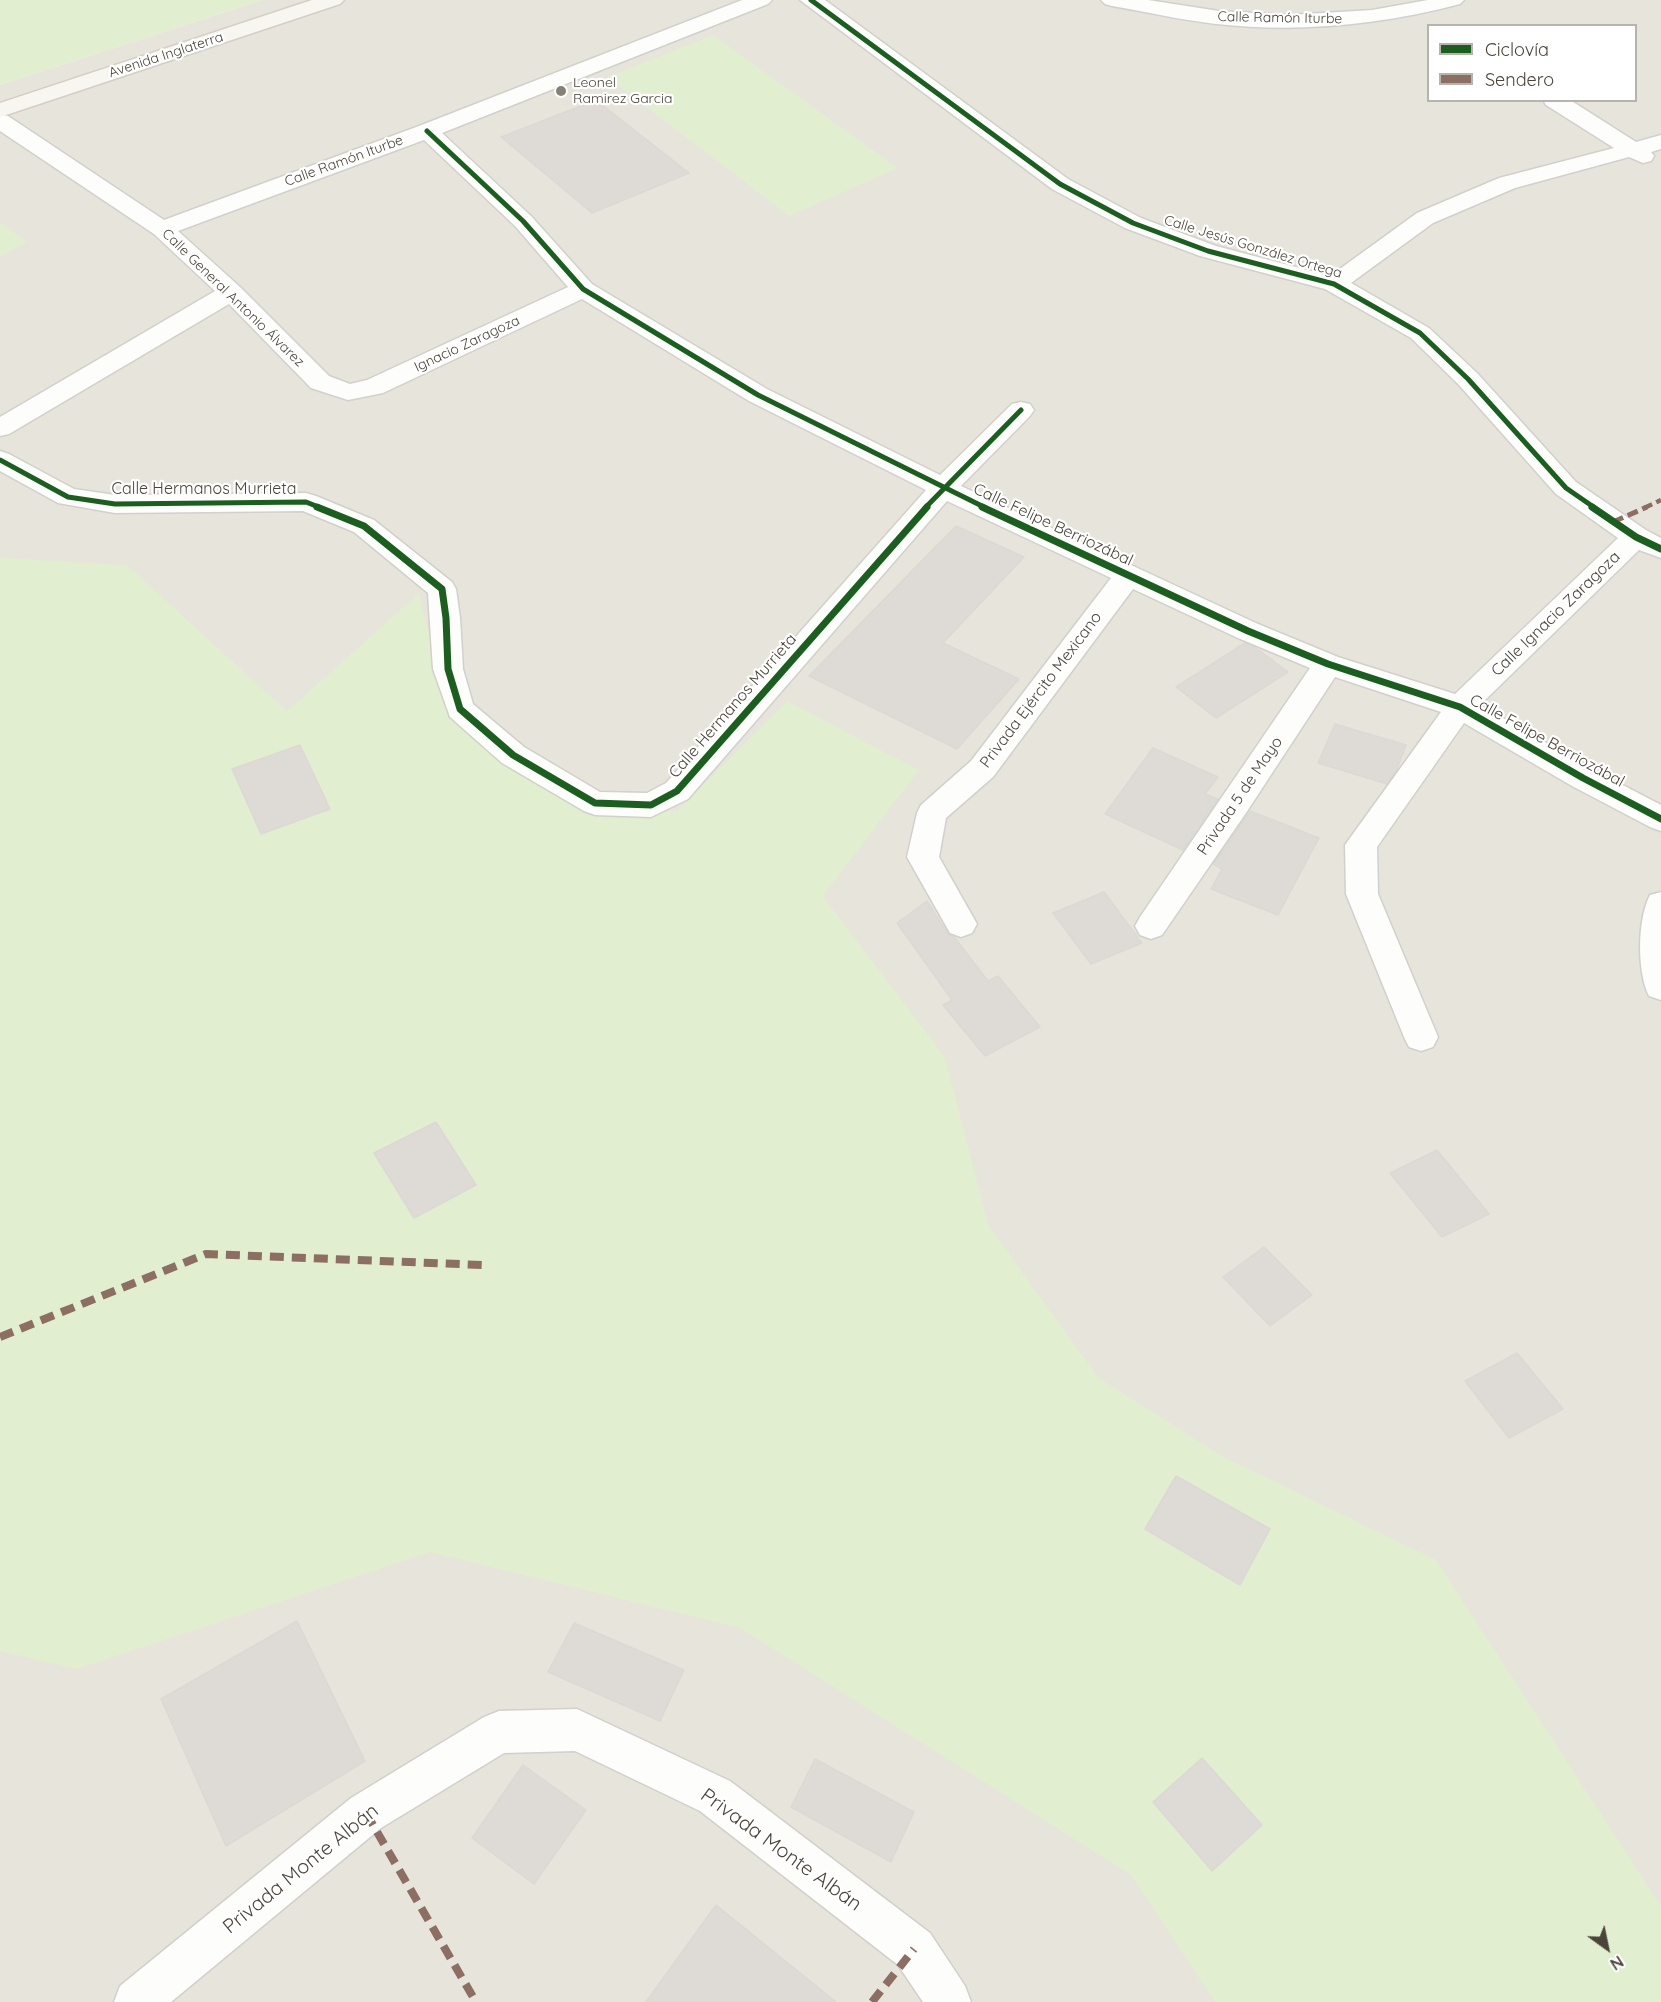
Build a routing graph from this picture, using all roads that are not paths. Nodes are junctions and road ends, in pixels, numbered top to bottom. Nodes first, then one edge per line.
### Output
1 (333, 0) edge
2 (761, 0) edge
3 (811, 0) edge
4 (1112, 0) edge
5 (1452, 0) edge
6 (1414, 11) junction
7 (1433, 24) edge
8 (1557, 102) edge
9 (0, 110) edge
10 (0, 122) edge
11 (427, 131) junction
12 (1661, 142) edge
13 (1631, 150) junction
14 (1661, 165) edge
15 (162, 229) junction
16 (1334, 284) junction
17 (583, 290) junction
18 (231, 292) junction
19 (348, 392) joint
20 (1021, 410) dead end
21 (0, 428) edge
22 (0, 460) edge
23 (943, 488) junction
24 (1648, 543) edge
25 (1128, 576) junction
26 (1328, 664) junction
27 (1460, 707) junction
28 (1661, 819) edge
29 (1661, 904) edge
30 (961, 924) dead end
31 (1151, 926) dead end
32 (1661, 987) edge
33 (1421, 1038) dead end
34 (136, 2002) edge
35 (949, 2002) edge

1 - 9 main road, Avenida Inglaterra
2 - 11 street, Calle Ramón Iturbe
3 - 16 street, Calle Jesús González Ortega
4 - 6 street, Calle Ramón Iturbe
5 - 6 street, Calle Ramón Iturbe
6 - 7 street
8 - 13 street
10 - 15 street, Calle General Antonio Álvarez
11 - 15 street, Calle Ramón Iturbe
11 - 17 street, Calle Felipe Berriozábal
12 - 13 street
13 - 14 street
13 - 16 street
15 - 18 street, Calle General Antonio Álvarez
16 - 24 street, Calle Jesús González Ortega
17 - 19 street, Ignacio Zaragoza
17 - 23 street, Calle Felipe Berriozábal
18 - 19 street, Calle General Antonio Álvarez
18 - 21 street
20 - 23 street, Calle Hermanos Murrieta
22 - 23 street, Calle Hermanos Murrieta
23 - 25 street, Calle Felipe Berriozábal
24 - 27 street, Calle Ignacio Zaragoza
25 - 26 street, Calle Felipe Berriozábal
25 - 30 street, Privada Ejército Mexicano
26 - 27 street, Calle Felipe Berriozábal
26 - 31 street, Privada 5 de Mayo
27 - 28 street, Calle Felipe Berriozábal
27 - 33 street, Calle Ignacio Zaragoza
29 - 32 street
34 - 35 street, Privada Monte Albán

